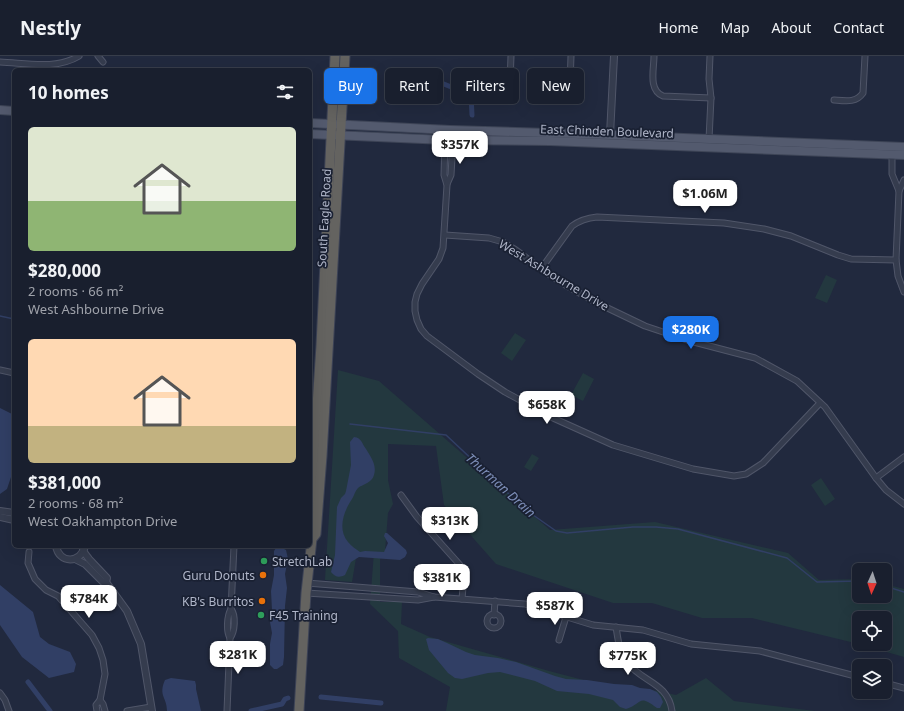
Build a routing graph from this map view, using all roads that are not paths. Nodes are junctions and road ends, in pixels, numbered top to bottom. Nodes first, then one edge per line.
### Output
1 (79, 56) edge
2 (98, 56) edge
3 (336, 56) edge
4 (346, 56) edge
5 (511, 56) edge
6 (571, 56) edge
7 (614, 56) edge
8 (654, 56) edge
9 (710, 56) edge
10 (866, 56) edge
11 (0, 62) edge
12 (104, 62) dead end
13 (511, 68) edge
14 (571, 68) edge
15 (711, 98) junction
16 (834, 100) dead end
17 (0, 110) edge
18 (12, 111) edge
19 (312, 123) edge
20 (337, 125) junction
21 (312, 134) edge
22 (336, 135) junction
23 (610, 135) junction
24 (709, 139) junction
25 (449, 140) junction
26 (617, 144) junction
27 (904, 147) edge
28 (904, 151) edge
29 (892, 155) junction
30 (904, 156) edge
31 (904, 180) edge
32 (899, 190) junction
33 (898, 226) junction
34 (904, 227) edge
35 (445, 235) junction
36 (896, 260) junction
37 (541, 269) junction
38 (904, 292) edge
39 (322, 340) junction
40 (0, 370) edge
41 (12, 373) edge
42 (820, 403) junction
43 (324, 422) junction
44 (316, 428) junction
45 (904, 457) edge
46 (876, 478) junction
47 (401, 495) dead end
48 (312, 502) edge
49 (904, 504) edge
50 (0, 511) edge
51 (12, 513) edge
52 (0, 517) edge
53 (12, 520) edge
54 (312, 537) edge
55 (57, 548) edge
56 (84, 548) edge
57 (234, 548) edge
58 (310, 548) edge
59 (29, 552) dead end
60 (75, 559) junction
61 (106, 582) junction
62 (307, 583) junction
63 (306, 593) junction
64 (434, 597) junction
65 (462, 599) junction
66 (495, 601) junction
67 (494, 614) dead end
68 (566, 617) junction
69 (616, 627) junction
70 (559, 640) dead end
71 (852, 675) edge
72 (892, 685) edge
73 (904, 688) edge
74 (0, 693) edge
75 (100, 700) junction
76 (151, 709) edge
77 (9, 711) edge
78 (97, 711) edge
79 (105, 711) edge
80 (127, 711) edge
81 (228, 711) edge
82 (299, 711) edge
83 (672, 711) edge

1 - 11 street
2 - 12 street
3 - 20 highway
4 - 20 highway
5 - 13 street
6 - 14 street
7 - 23 street
8 - 15 street
9 - 15 street
10 - 16 street
15 - 24 street
17 - 18 main road
19 - 20 main road, East Chinden Boulevard
20 - 22 highway
20 - 23 main road, East Chinden Boulevard
21 - 22 main road, East Chinden Boulevard
22 - 25 main road, East Chinden Boulevard
22 - 39 highway, South Eagle Road
22 - 43 highway, South Eagle Road
23 - 24 main road, East Chinden Boulevard
24 - 26 main road
24 - 27 main road, East Chinden Boulevard
25 - 26 main road, East Chinden Boulevard
25 - 35 street
26 - 29 main road, East Chinden Boulevard
28 - 29 main road
29 - 30 main road, East Chinden Boulevard
29 - 32 street
31 - 32 street
32 - 33 street
33 - 34 street
33 - 36 street
35 - 37 street, West Ashbourne Drive
35 - 42 street
36 - 37 street
36 - 38 street
37 - 42 street, West Ashbourne Drive
39 - 43 highway
39 - 44 highway, South Eagle Road
40 - 41 street
42 - 46 street, West Ashbourne Drive
43 - 48 highway, South Eagle Road
44 - 48 highway, South Eagle Road
44 - 48 highway
45 - 46 street
46 - 49 street, West Ashbourne Drive
47 - 65 street
48 - 54 highway, South Eagle Road
50 - 51 street
52 - 53 street
55 - 60 street
56 - 60 street
56 - 61 street
57 - 81 street
58 - 62 highway, South Eagle Road
59 - 75 street
60 - 61 street
61 - 76 street
62 - 63 highway, South Eagle Road
62 - 64 street
63 - 64 street
63 - 82 highway, South Eagle Road
64 - 65 street
65 - 66 street
66 - 67 street
66 - 68 street
68 - 69 street
68 - 70 street
69 - 71 street
69 - 83 street
72 - 73 street
74 - 77 street
75 - 78 street
75 - 79 street
76 - 80 street

